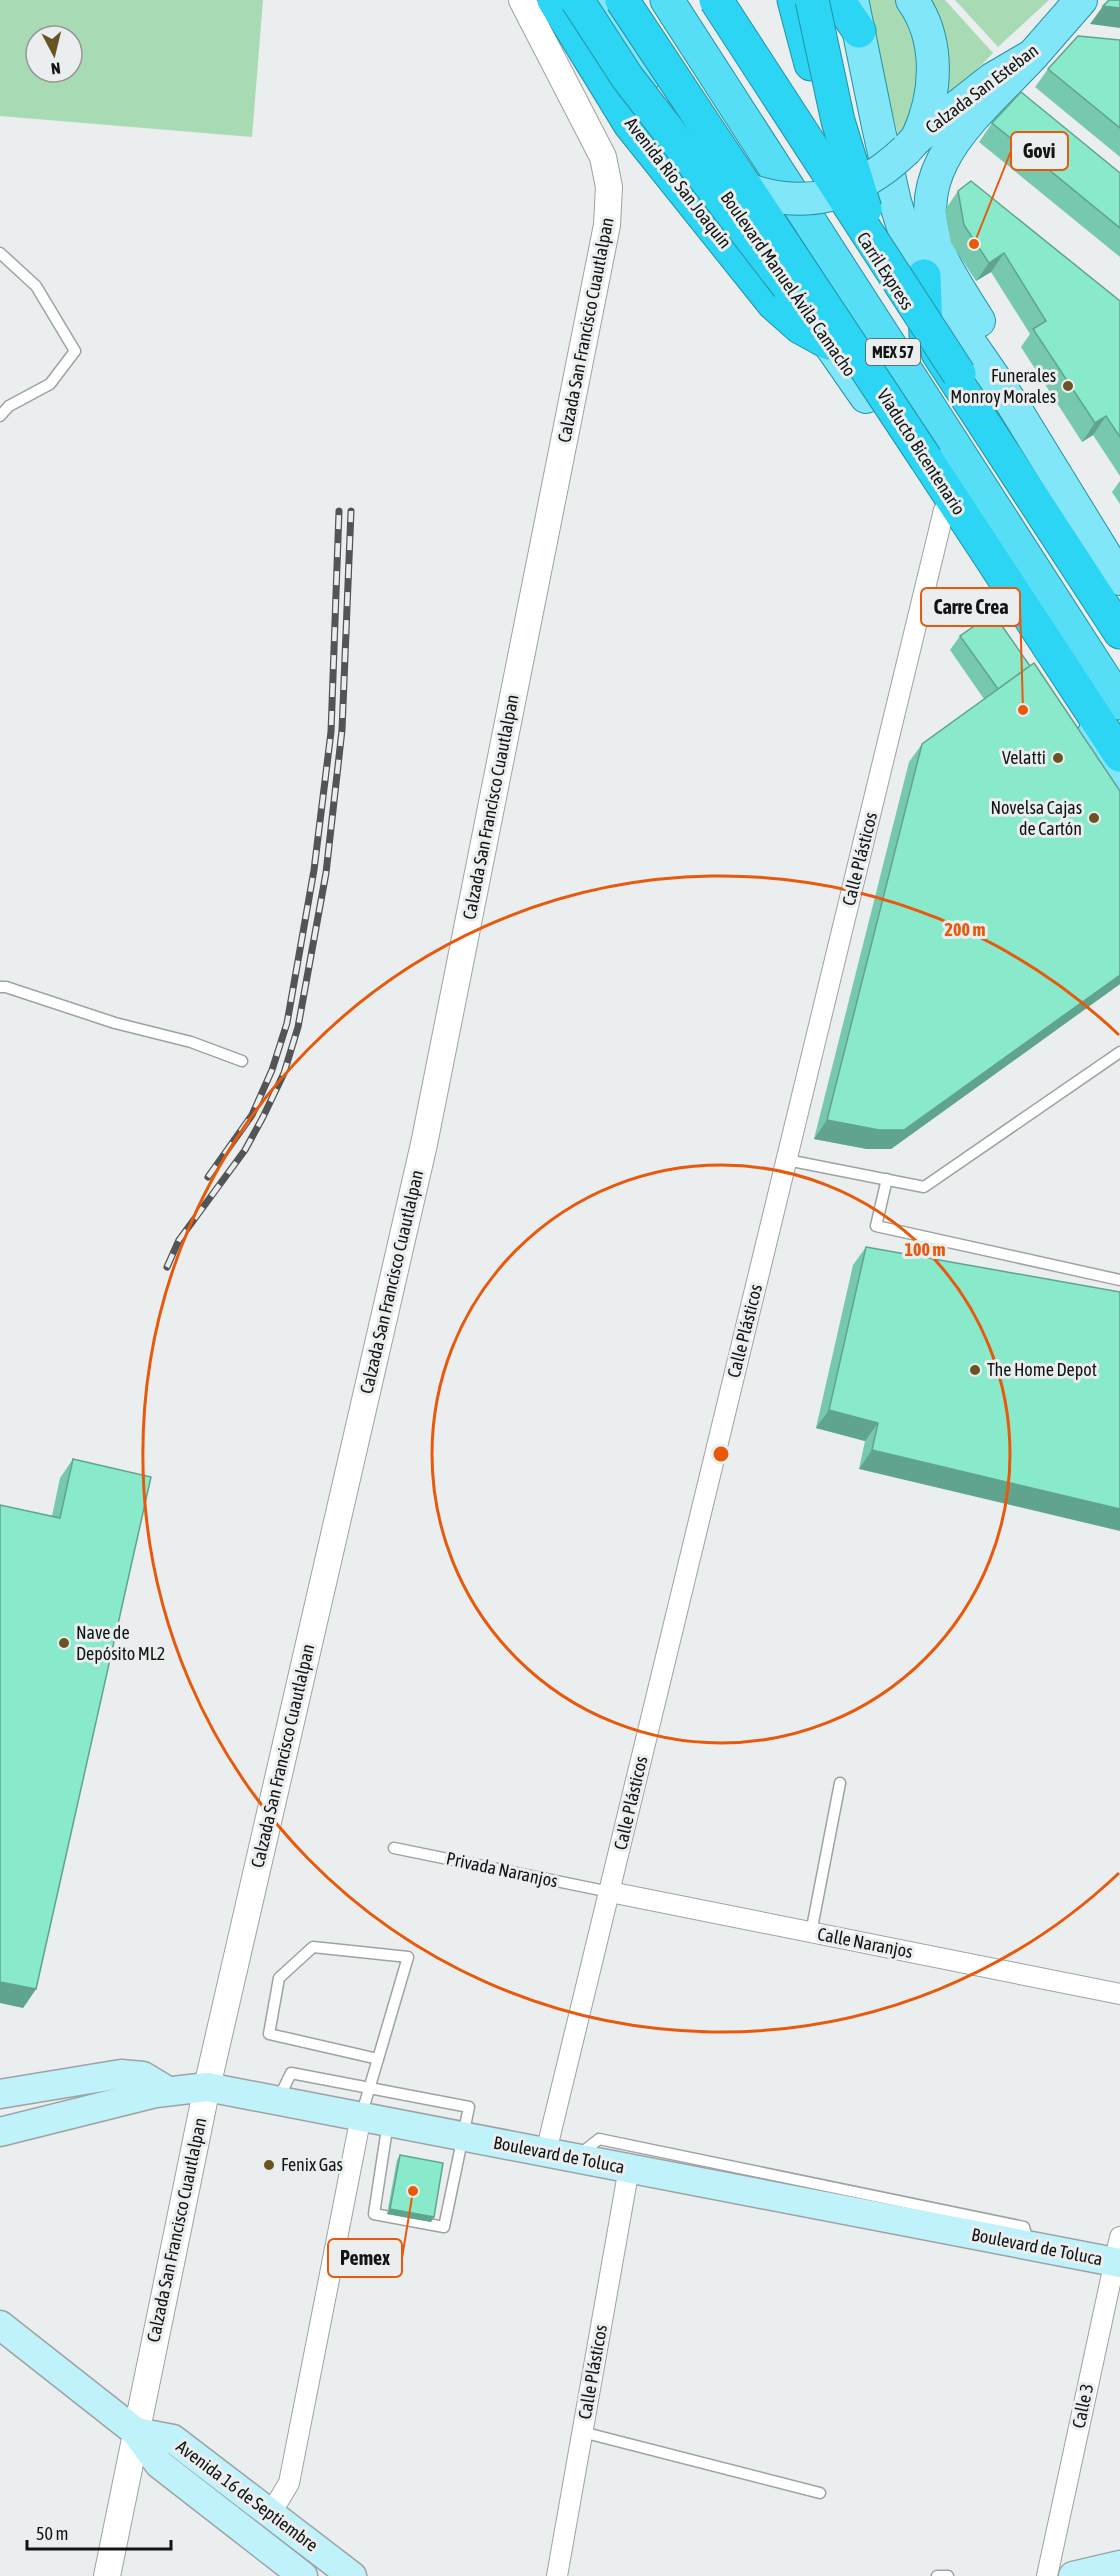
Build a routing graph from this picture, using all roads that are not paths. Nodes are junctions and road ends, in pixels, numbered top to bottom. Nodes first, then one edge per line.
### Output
1 (522, 0) edge
2 (555, 0) edge
3 (577, 0) edge
4 (598, 0) edge
5 (622, 0) edge
6 (667, 0) edge
7 (699, 0) edge
8 (709, 0) edge
9 (716, 0) edge
10 (794, 0) edge
11 (812, 0) edge
12 (838, 0) edge
13 (853, 0) edge
14 (912, 0) edge
15 (1082, 0) edge
16 (859, 31) junction
17 (1033, 55) junction
18 (912, 144) junction
19 (698, 154) junction
20 (738, 186) joint
21 (0, 253) edge
22 (872, 254) junction
23 (924, 276) junction
24 (829, 328) junction
25 (927, 355) junction
26 (1013, 405) junction
27 (0, 416) edge
28 (944, 510) junction
29 (1119, 575) edge
30 (1120, 618) edge
31 (1120, 632) edge
32 (1120, 652) edge
33 (1120, 703) edge
34 (1120, 755) edge
35 (1120, 776) edge
36 (0, 987) edge
37 (1120, 1053) edge
38 (242, 1060) dead end
39 (787, 1160) junction
40 (887, 1179) junction
41 (1120, 1280) edge
42 (840, 1782) dead end
43 (394, 1848) dead end
44 (610, 1892) junction
45 (811, 1932) junction
46 (1120, 1994) edge
47 (378, 2059) junction
48 (207, 2087) junction
49 (368, 2087) junction
50 (168, 2091) junction
51 (0, 2094) edge
52 (278, 2100) junction
53 (374, 2119) junction
54 (0, 2132) edge
55 (464, 2136) junction
56 (546, 2152) junction
57 (575, 2158) junction
58 (628, 2168) junction
59 (725, 2175) junction
60 (1118, 2254) edge
61 (0, 2325) edge
62 (136, 2432) junction
63 (582, 2432) junction
64 (820, 2493) dead end
65 (271, 2513) junction
66 (1120, 2565) edge
67 (107, 2576) edge
68 (303, 2576) edge
69 (352, 2576) edge
70 (557, 2576) edge
71 (937, 2576) edge
72 (948, 2576) edge
73 (1047, 2576) edge
74 (1073, 2576) edge

1 - 48 street, Calzada San Francisco Cuautlalpan
2 - 24 highway, Avenida Río San Joaquín
3 - 24 highway, bridge
4 - 19 main road, Boulevard Manuel Ávila Camacho
5 - 24 highway, Viaducto Bicentenario, bridge
6 - 33 highway, MEX 57
7 - 22 highway, MEX 57
8 - 31 highway, Carril Express
9 - 22 highway, bridge
10 - 22 highway
11 - 22 highway, bridge
12 - 16 highway
13 - 16 main road
14 - 18 main road
15 - 17 main road, Calzada San Esteban
16 - 23 main road
17 - 18 main road, Calzada San Esteban
17 - 26 main road
18 - 20 main road, Calzada San Esteban, bridge
19 - 20 main road, Calzada San Esteban
19 - 24 main road, Boulevard Manuel Ávila Camacho
21 - 27 lane
22 - 25 highway, MEX 57
22 - 30 highway, bridge
23 - 25 highway
23 - 26 main road
24 - 28 main road, Boulevard Manuel Ávila Camacho
24 - 34 highway, Viaducto Bicentenario, bridge
25 - 32 highway, MEX 57
26 - 29 main road
28 - 35 main road, Boulevard Manuel Ávila Camacho
28 - 39 street, Calle Plásticos
36 - 38 lane
37 - 40 lane
39 - 40 lane
39 - 44 street, Calle Plásticos
40 - 41 lane
42 - 45 lane
43 - 44 lane, Privada Naranjos
44 - 45 street, Calle Naranjos
44 - 56 street, Calle Plásticos
45 - 46 street, Calle Naranjos
47 - 47 lane
47 - 49 lane
48 - 50 main road, Boulevard de Toluca
48 - 52 main road, Boulevard de Toluca
48 - 62 street, Calzada San Francisco Cuautlalpan
49 - 52 lane
49 - 53 lane
49 - 55 lane
50 - 51 main road
50 - 54 main road, Boulevard de Toluca
52 - 53 main road, Boulevard de Toluca
53 - 55 main road, Boulevard de Toluca
53 - 55 lane
53 - 65 street
55 - 56 main road, Boulevard de Toluca
56 - 57 main road, Boulevard de Toluca
57 - 58 main road, Boulevard de Toluca
57 - 59 lane
58 - 59 main road, Boulevard de Toluca
58 - 63 street, Calle Plásticos
59 - 60 main road, Boulevard de Toluca
60 - 73 street, Calle 3
61 - 62 main road, Avenida 16 de Septiembre
62 - 65 main road, Avenida 16 de Septiembre
62 - 67 street, Calzada San Francisco Cuautlalpan
62 - 68 main road, Avenida 16 de Septiembre
63 - 64 lane
63 - 70 street, Calle Plásticos
65 - 69 main road, Avenida 16 de Septiembre
66 - 74 main road
71 - 72 lane

